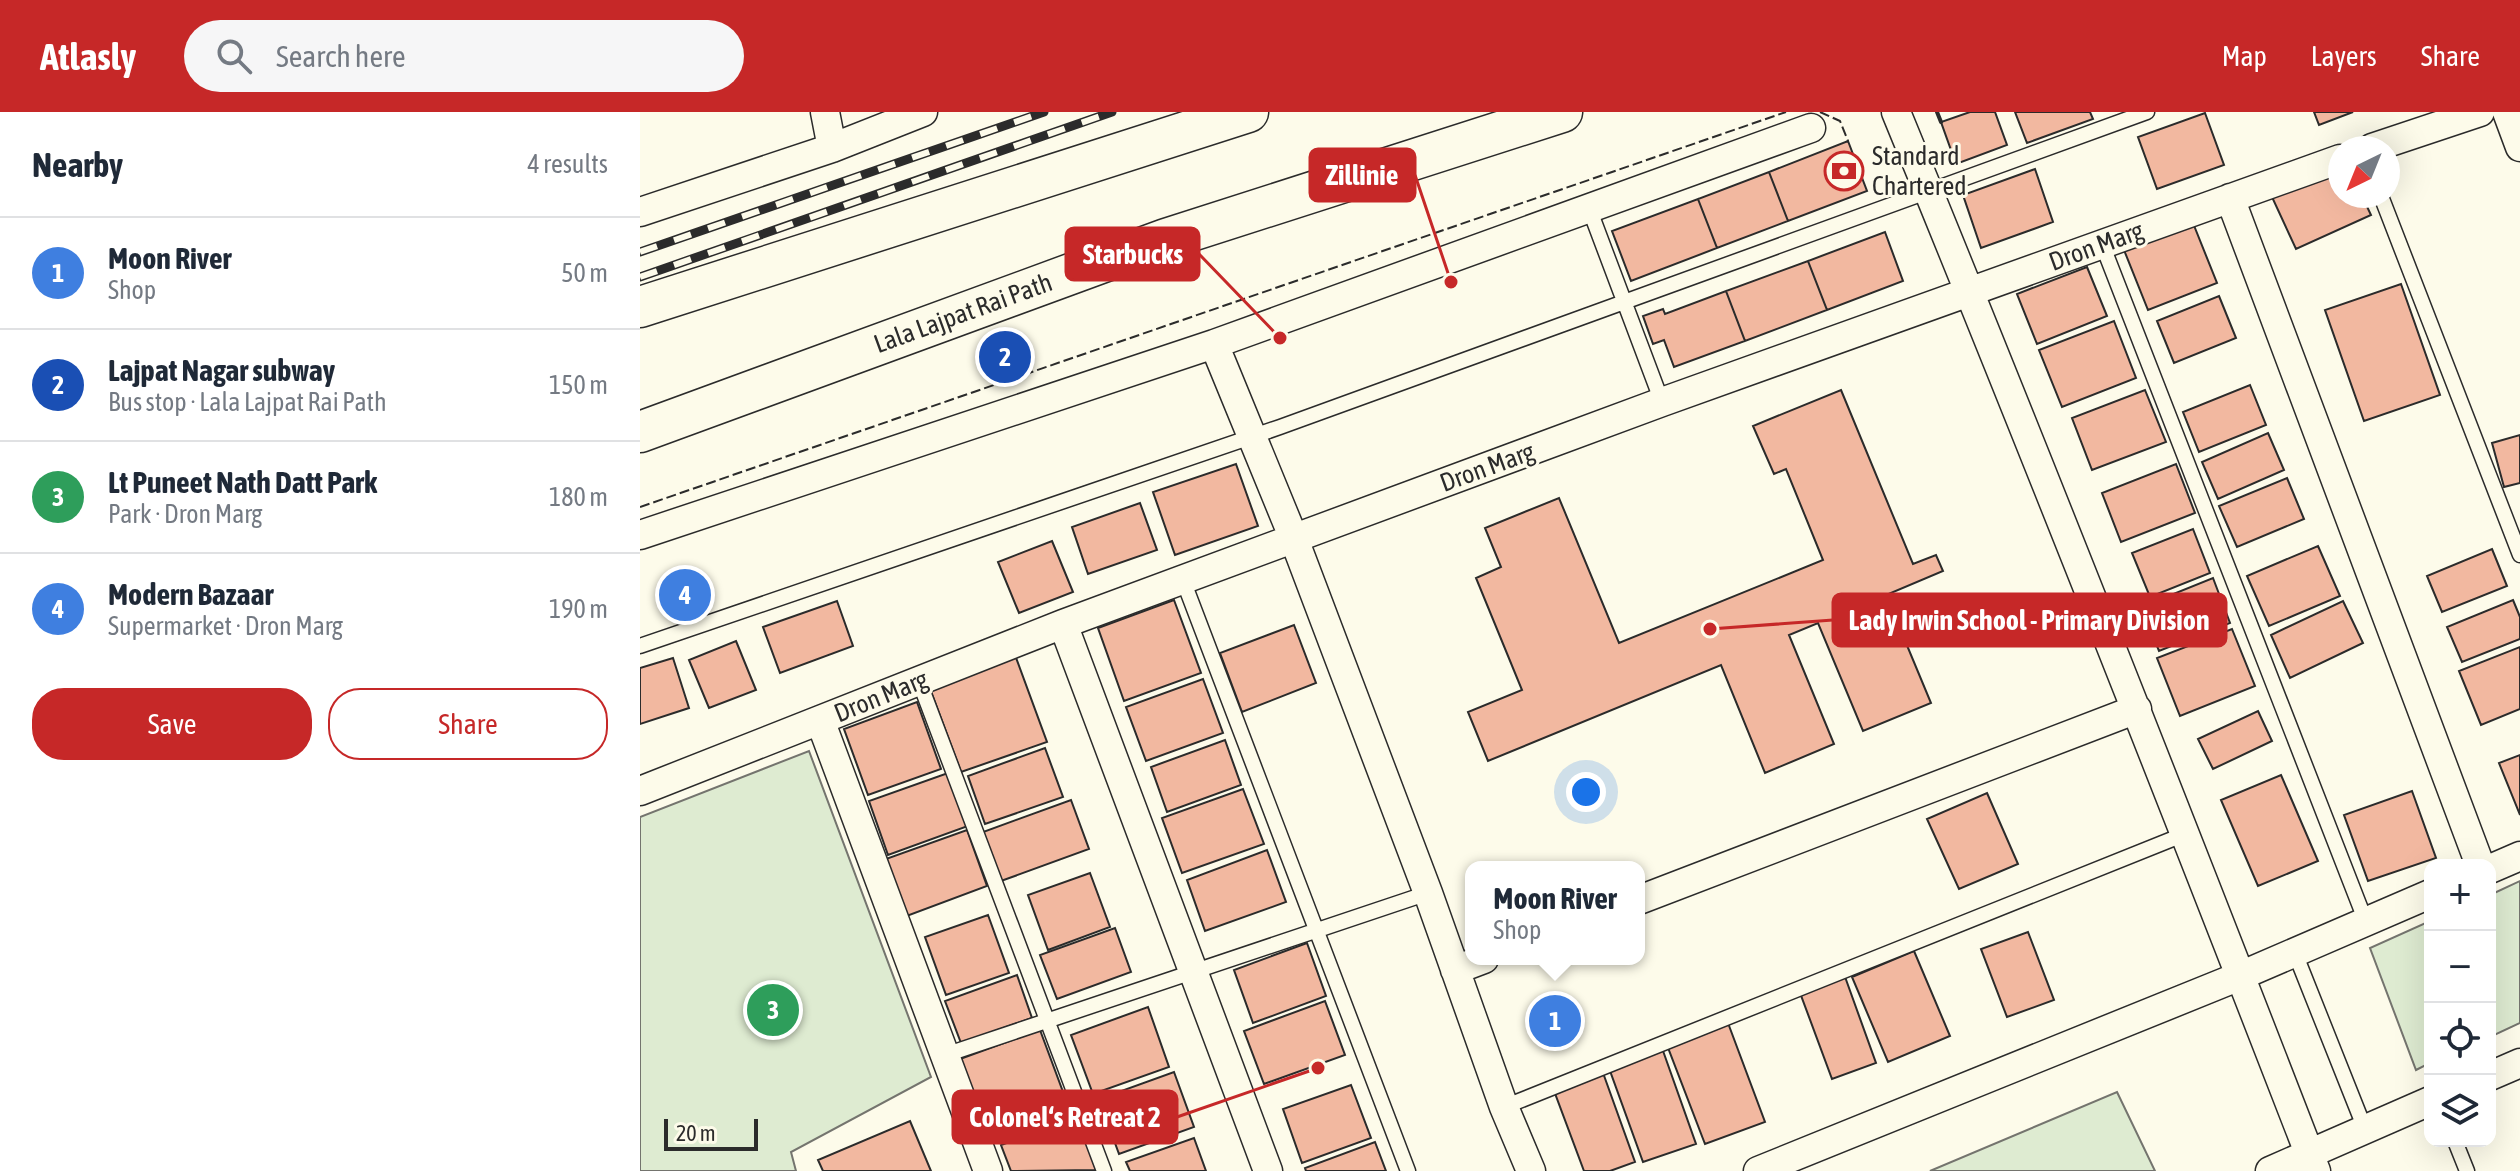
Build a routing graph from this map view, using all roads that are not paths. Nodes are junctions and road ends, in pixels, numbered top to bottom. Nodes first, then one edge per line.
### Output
1 (825, 112) edge
2 (923, 112) edge
3 (1248, 112) edge
4 (1562, 112) edge
5 (1896, 112) edge
6 (2147, 112) edge
7 (2480, 112) edge
8 (2507, 112) edge
9 (1811, 128) dead end
10 (2400, 139) edge
11 (2520, 147) edge
12 (832, 148) junction
13 (2328, 163) edge
14 (1929, 193) junction
15 (2230, 198) junction
16 (1589, 208) junction
17 (2386, 208) edge
18 (640, 212) edge
19 (2102, 244) junction
20 (1970, 291) junction
21 (1624, 304) junction
22 (640, 307) edge
23 (1214, 344) junction
24 (1662, 402) junction
25 (640, 432) edge
26 (1251, 437) junction
27 (640, 535) edge
28 (1294, 539) junction
29 (2520, 555) edge
30 (1183, 580) junction
31 (1063, 624) junction
32 (640, 646) edge
33 (919, 681) junction
34 (2137, 709) junction
35 (820, 720) junction
36 (640, 791) edge
37 (2185, 834) junction
38 (2520, 856) edge
39 (2478, 859) edge
40 (2496, 866) edge
41 (1428, 893) junction
42 (2424, 897) edge
43 (1645, 898) edge
44 (2366, 922) junction
45 (1317, 931) junction
46 (2295, 953) junction
47 (1468, 965) edge
48 (1455, 970) junction
49 (1194, 973) junction
50 (2240, 976) junction
51 (1047, 1020) junction
52 (945, 1055) junction
53 (2520, 1063) edge
54 (2492, 1075) edge
55 (2424, 1104) edge
56 (1504, 1107) junction
57 (2365, 1129) junction
58 (2457, 1147) edge
59 (2312, 1162) edge
60 (988, 1171) edge
61 (1104, 1171) edge
62 (1268, 1171) edge
63 (1408, 1171) edge
64 (1531, 1171) edge
65 (1758, 1171) edge
66 (2270, 1171) edge
67 (2467, 1171) edge

1 - 12 street
2 - 12 street
3 - 22 main road
4 - 25 main road, Lala Lajpat Rai Path
5 - 14 street
6 - 14 lane
7 - 10 street
8 - 11 street
9 - 16 street
12 - 18 street
13 - 15 street, Dron Marg
14 - 20 street
14 - 21 lane
15 - 19 street, Dron Marg
15 - 39 street
16 - 21 lane
16 - 23 street
17 - 29 lane
19 - 20 street, Dron Marg
19 - 44 lane
20 - 24 street, Dron Marg
20 - 34 street
21 - 24 lane
21 - 26 lane
23 - 26 street
23 - 27 street
24 - 28 street, Dron Marg
26 - 28 street
26 - 32 lane
28 - 30 street, Dron Marg
28 - 41 street
30 - 31 street, Dron Marg
30 - 45 lane
31 - 33 street, Dron Marg
31 - 49 street
33 - 35 street, Dron Marg
33 - 51 lane
34 - 37 street
34 - 43 street
35 - 36 street, Dron Marg
35 - 52 street
37 - 50 street
37 - 56 lane
38 - 40 street
41 - 45 lane
41 - 48 street
42 - 44 street
44 - 46 street
45 - 49 lane
45 - 63 lane
46 - 50 street
46 - 57 lane
47 - 48 street
48 - 56 street
49 - 51 lane
49 - 62 street
50 - 59 street
50 - 65 street
51 - 52 lane
51 - 61 lane
52 - 60 street
53 - 54 street
55 - 57 street
56 - 64 street
57 - 59 street
58 - 67 lane
59 - 66 street

